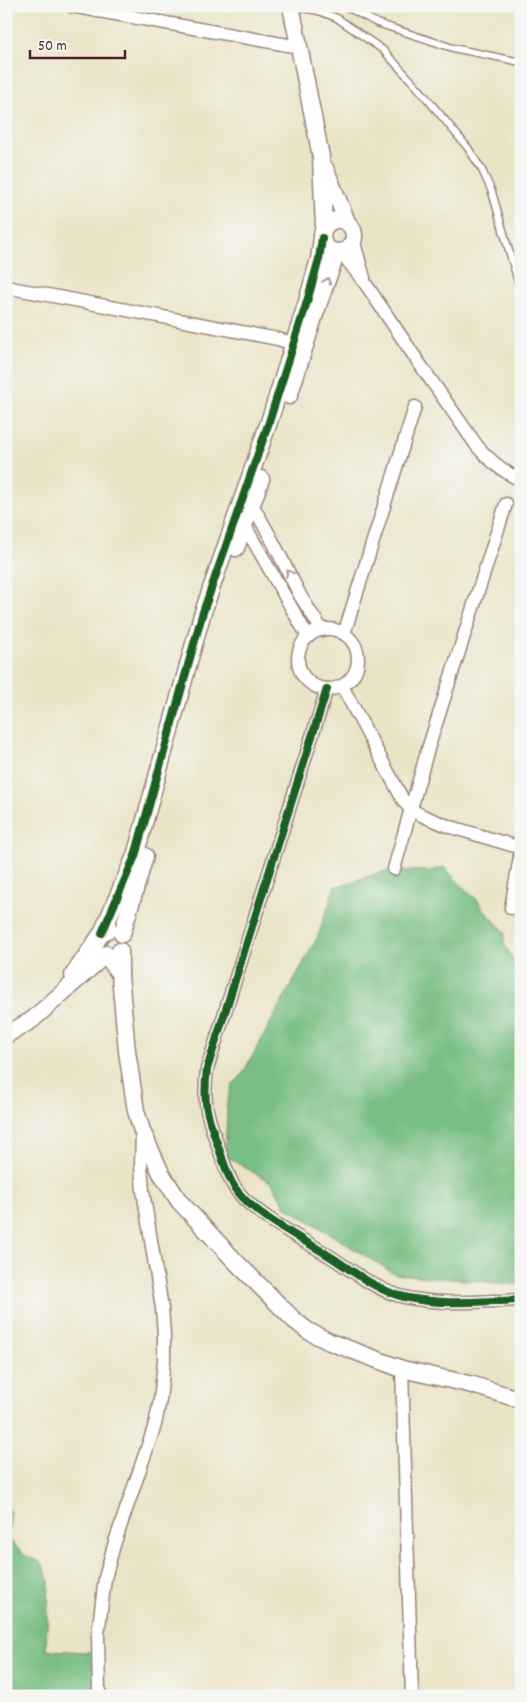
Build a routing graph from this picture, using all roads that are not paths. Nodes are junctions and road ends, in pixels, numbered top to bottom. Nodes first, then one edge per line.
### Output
1 (71, 6) edge
2 (292, 6) edge
3 (345, 6) edge
4 (299, 47) junction
5 (521, 62) edge
6 (321, 157) junction
7 (351, 232) junction
8 (323, 233) junction
9 (339, 252) junction
10 (366, 283) junction
11 (6, 287) edge
12 (521, 292) edge
13 (294, 344) junction
14 (415, 407) dead end
15 (521, 480) edge
16 (249, 499) junction
17 (506, 504) dead end
18 (241, 519) junction
19 (301, 598) junction
20 (288, 604) junction
21 (322, 630) junction
22 (344, 634) junction
23 (308, 637) junction
24 (342, 686) junction
25 (327, 690) junction
26 (410, 809) junction
27 (521, 849) edge
28 (394, 870) dead end
29 (511, 908) dead end
30 (106, 945) junction
31 (6, 1035) edge
32 (142, 1131) junction
33 (521, 1300) edge
34 (402, 1369) junction
35 (521, 1400) edge
36 (99, 1696) edge
37 (412, 1696) edge

1 - 4 street
2 - 4 street
2 - 12 lane
3 - 5 lane
4 - 6 street
6 - 7 street
6 - 8 street
7 - 8 street
7 - 9 street
7 - 10 street
8 - 9 street
8 - 13 street
9 - 10 street
16 -> 9 street
10 - 15 street
11 - 13 street
13 - 16 street
14 - 22 street
16 - 18 street
19 -> 16 street
17 - 26 street
18 - 20 street
18 - 30 street
18 - 30 street
19 - 20 street
19 - 21 street
20 - 23 street
21 - 22 street
21 - 23 street
22 - 24 street
23 - 25 street
24 - 25 street
24 - 26 street
25 - 33 street
26 - 27 street
26 - 28 street
27 - 29 street
30 - 31 street
30 - 32 street
32 - 34 street
32 - 36 street
34 - 35 street
34 - 37 street

